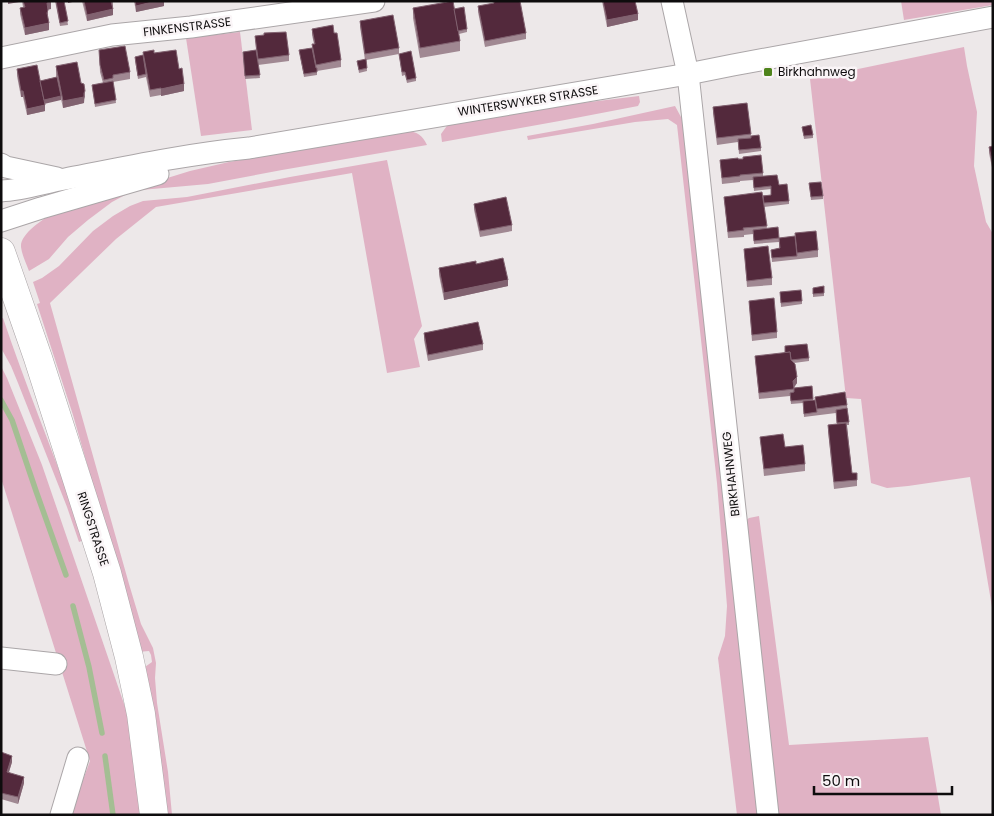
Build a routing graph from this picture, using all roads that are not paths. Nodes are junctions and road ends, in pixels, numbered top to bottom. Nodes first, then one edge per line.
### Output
1 (374, 1) edge
2 (672, 1) edge
3 (993, 17) edge
4 (1, 58) edge
5 (688, 74) junction
6 (249, 148) junction
7 (1, 164) edge
8 (62, 179) junction
9 (1, 191) edge
10 (1, 220) edge
11 (3, 255) edge
12 (1, 658) edge
13 (56, 664) dead end
14 (78, 758) dead end
15 (61, 815) edge
16 (154, 815) edge
17 (768, 815) edge

1 - 4 street, FINKENSTRASSE
2 - 5 street, BIRKHAHNWEG
3 - 5 street, WINTERSWYKER STRASSE
5 - 6 street, WINTERSWYKER STRASSE
5 - 17 street, BIRKHAHNWEG
6 - 8 street, WINTERSWYKER STRASSE
6 - 10 street
7 - 8 street, WINTERSWYKER STRASSE
8 - 9 street, WINTERSWYKER STRASSE
11 - 16 main road, RINGSTRASSE
12 - 13 street
14 - 15 street

